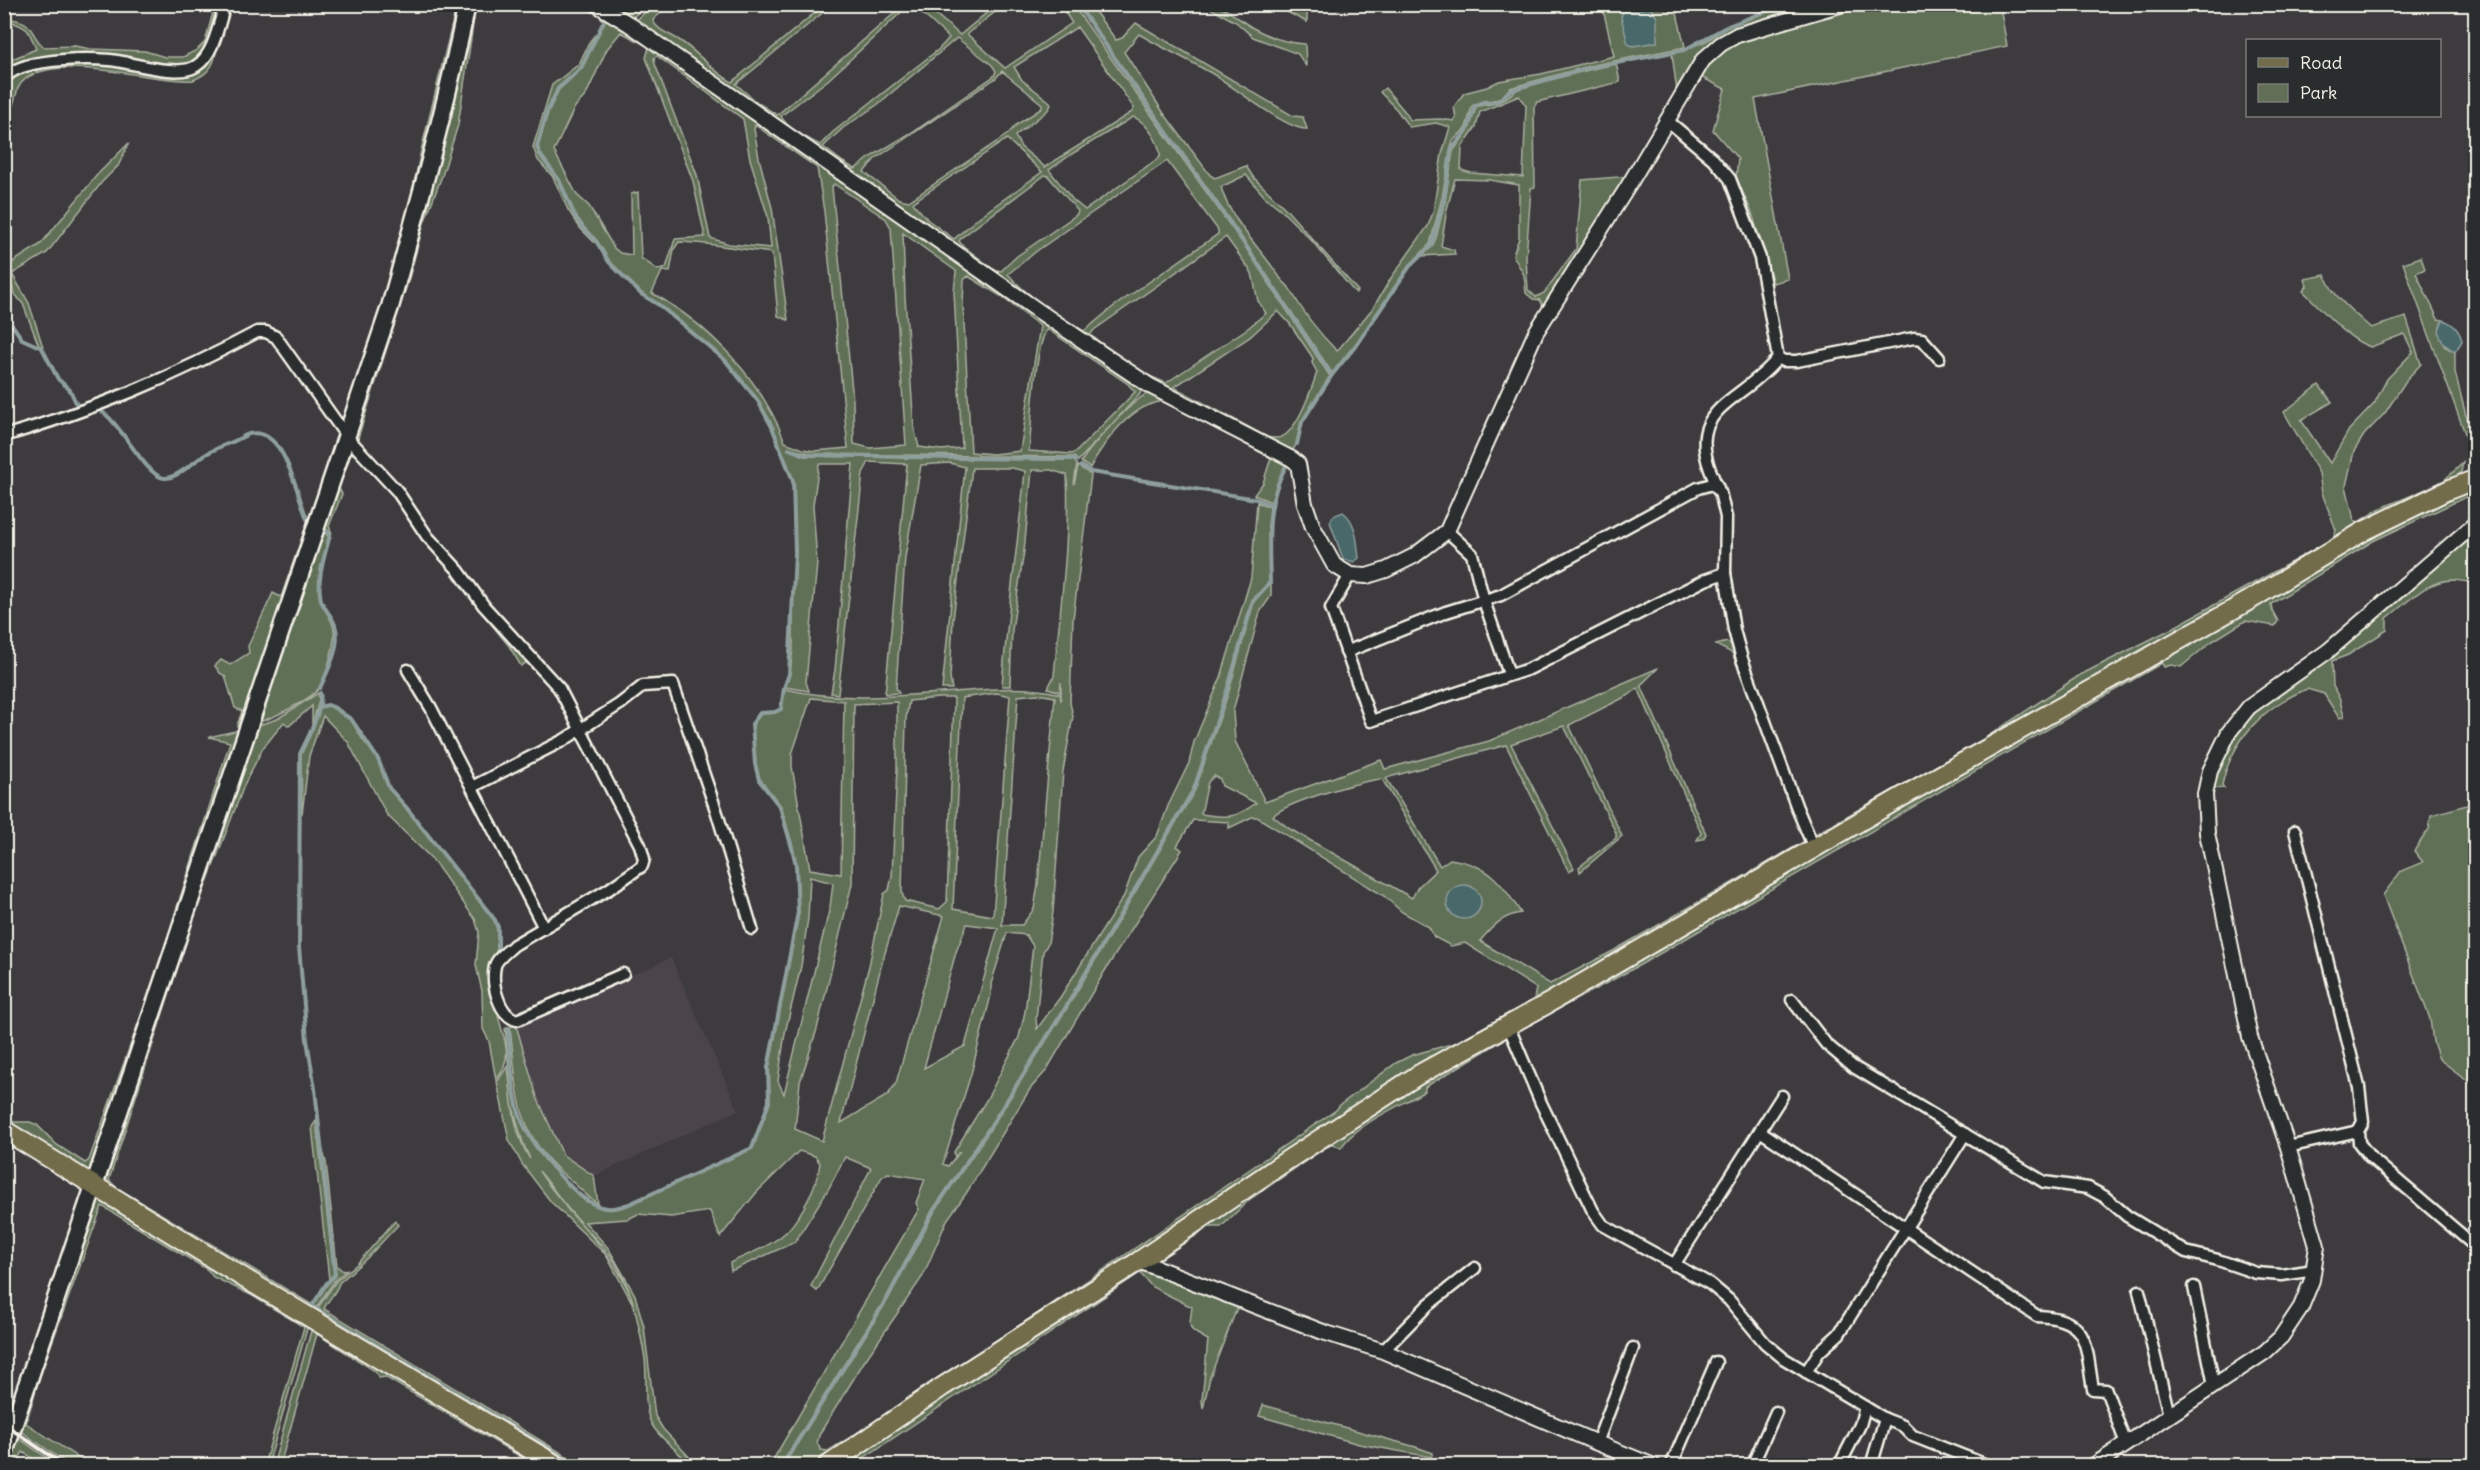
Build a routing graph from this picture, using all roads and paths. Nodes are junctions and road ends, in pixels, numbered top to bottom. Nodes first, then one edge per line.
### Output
1 (225, 4) edge
2 (467, 4) edge
3 (596, 4) edge
4 (1842, 4) edge
5 (4, 79) edge
6 (1668, 121) junction
7 (1778, 358) junction
8 (1939, 358) dead end
9 (4, 436) edge
10 (347, 437) junction
11 (2475, 479) edge
12 (1720, 492) junction
13 (2475, 523) edge
14 (1447, 531) junction
15 (1725, 573) junction
16 (1350, 575) junction
17 (1484, 601) junction
18 (1346, 652) junction
19 (408, 670) dead end
20 (1509, 674) junction
21 (580, 728) junction
22 (472, 787) junction
23 (2295, 831) dead end
24 (1814, 848) junction
25 (544, 928) junction
26 (752, 929) dead end
27 (623, 974) dead end
28 (1792, 1000) dead end
29 (1508, 1026) junction
30 (1782, 1096) dead end
31 (4, 1130) edge
32 (1760, 1131) junction
33 (2358, 1131) junction
34 (1965, 1134) junction
35 (2288, 1147) junction
36 (95, 1185) junction
37 (1905, 1228) junction
38 (2475, 1246) edge
39 (1139, 1261) junction
40 (1674, 1265) junction
41 (1475, 1268) dead end
42 (2314, 1270) junction
43 (2194, 1287) dead end
44 (2139, 1291) dead end
45 (1633, 1348) dead end
46 (1383, 1351) junction
47 (1716, 1362) dead end
48 (1806, 1372) junction
49 (2214, 1385) junction
50 (1865, 1407) junction
51 (1776, 1412) dead end
52 (2169, 1415) junction
53 (1885, 1419) junction
54 (1597, 1443) junction
55 (2126, 1444) junction
56 (4, 1454) edge
57 (558, 1466) edge
58 (827, 1466) edge
59 (1654, 1466) edge
60 (1671, 1466) edge
61 (1752, 1466) edge
62 (1839, 1466) edge
63 (1871, 1466) edge
64 (1989, 1466) edge
65 (2093, 1466) edge

1 - 5 street
2 - 10 main road
3 - 16 street
4 - 6 street
6 - 7 street
6 - 14 street
7 - 8 street
7 - 12 street
9 - 10 street
10 - 21 street
10 - 36 main road
11 - 24 main road
12 - 15 street
12 - 17 street
13 - 35 street
14 - 16 street
14 - 17 street
15 - 20 street
15 - 24 street
16 - 18 street
17 - 18 street
17 - 20 street
18 - 20 street
19 - 22 street
21 - 22 street
21 - 25 street
21 - 26 street
22 - 25 street
23 - 33 street
24 - 29 main road
25 - 27 street
28 - 34 street
29 - 39 main road
29 - 40 street
30 - 32 street
31 - 36 main road
32 - 37 street
32 - 40 street
33 - 35 street
33 - 38 street
34 - 37 street
34 - 42 street
35 - 42 street
36 - 56 main road
36 - 57 main road
37 - 48 street
37 - 55 street
39 - 46 street
39 - 58 main road
40 - 48 street
41 - 46 street
42 - 49 street
43 - 49 street
44 - 52 street
45 - 54 street
46 - 54 street
47 - 60 street
48 - 50 street
49 - 52 street
50 - 53 street
50 - 62 street
51 - 61 street
52 - 55 street
53 - 63 street
53 - 64 street
54 - 59 street
55 - 65 street

